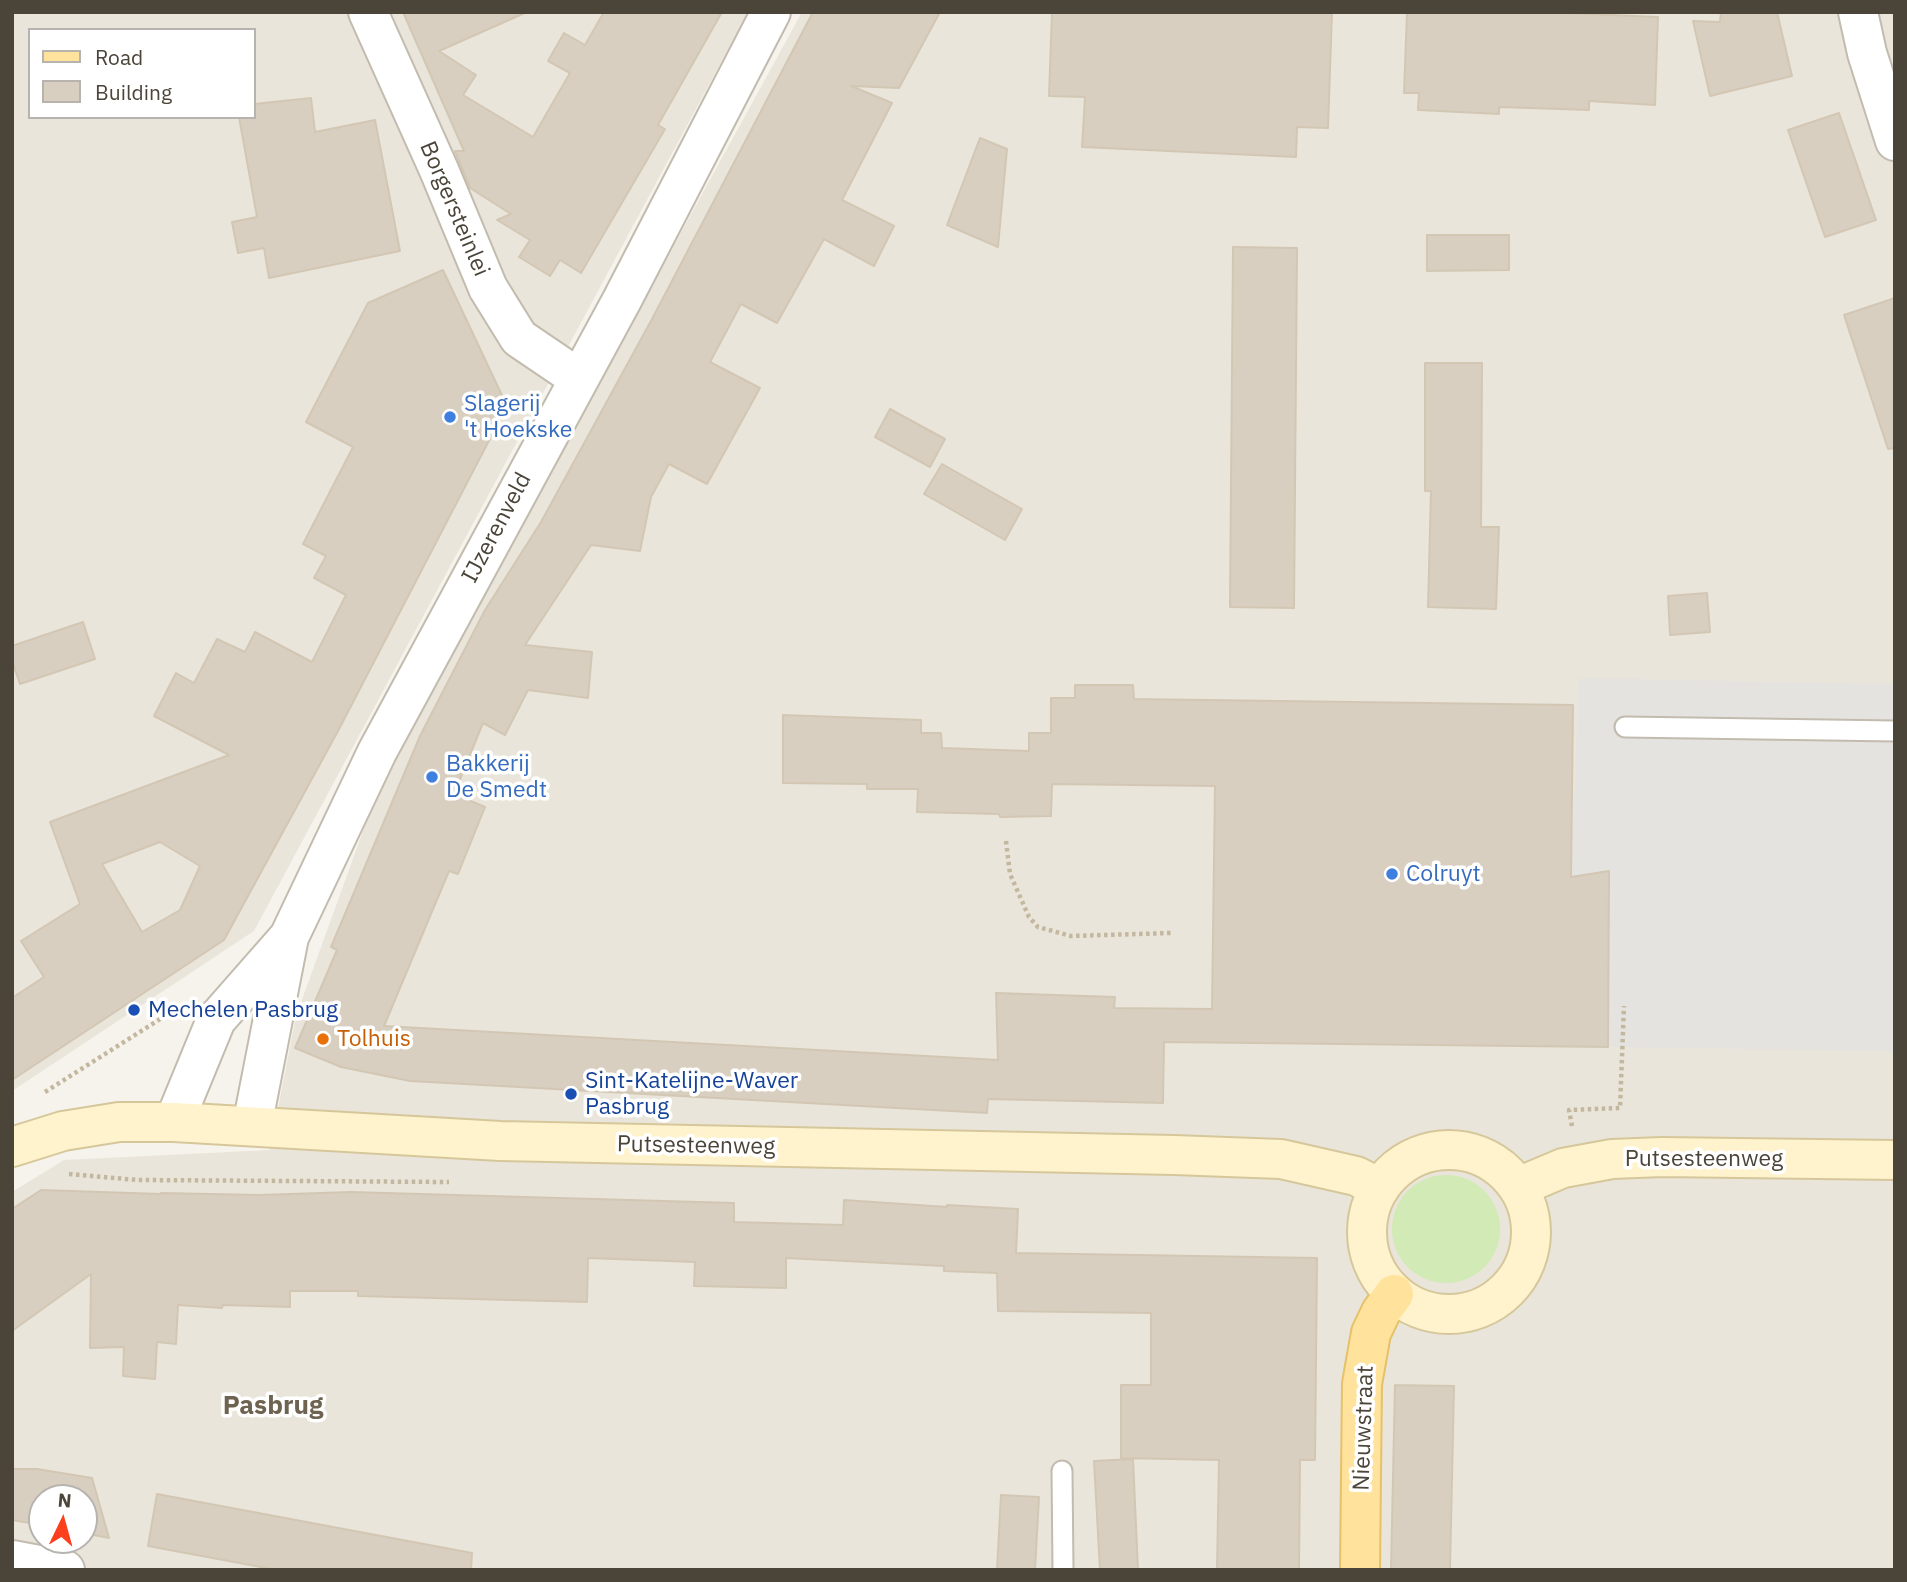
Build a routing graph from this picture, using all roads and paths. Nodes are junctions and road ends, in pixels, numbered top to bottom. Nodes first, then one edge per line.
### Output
1 (368, 12) edge
2 (771, 12) edge
3 (1858, 12) edge
4 (1895, 141) edge
5 (578, 378) junction
6 (1625, 727) dead end
7 (1895, 731) edge
8 (1006, 841) dead end
9 (1171, 933) dead end
10 (289, 937) junction
11 (185, 1003) dead end
12 (1624, 1006) dead end
13 (35, 1098) dead end
14 (174, 1122) junction
15 (252, 1126) junction
16 (12, 1147) edge
17 (1895, 1160) edge
18 (1580, 1165) junction
19 (1518, 1187) junction
20 (1380, 1188) junction
21 (1394, 1294) junction
22 (1062, 1471) dead end
23 (12, 1560) edge
24 (65, 1570) edge
25 (1063, 1570) edge
26 (1360, 1570) edge

1 - 5 street, Borgersteinlei
2 - 5 street, IJzerenveld
3 - 4 street
5 - 10 street, IJzerenveld
6 - 7 lane
8 - 9 path
10 - 14 street, IJzerenveld
10 - 15 street, IJzerenveld
11 - 13 path
12 - 18 path
14 - 15 main road, Putsesteenweg
14 - 16 main road, Putsesteenweg
15 - 20 main road, Putsesteenweg
17 - 18 main road, Putsesteenweg
18 - 19 main road, Putsesteenweg
19 - 20 main road
19 - 21 main road
20 - 21 main road
21 - 26 main road, Nieuwstraat
22 - 25 lane
23 - 24 street

